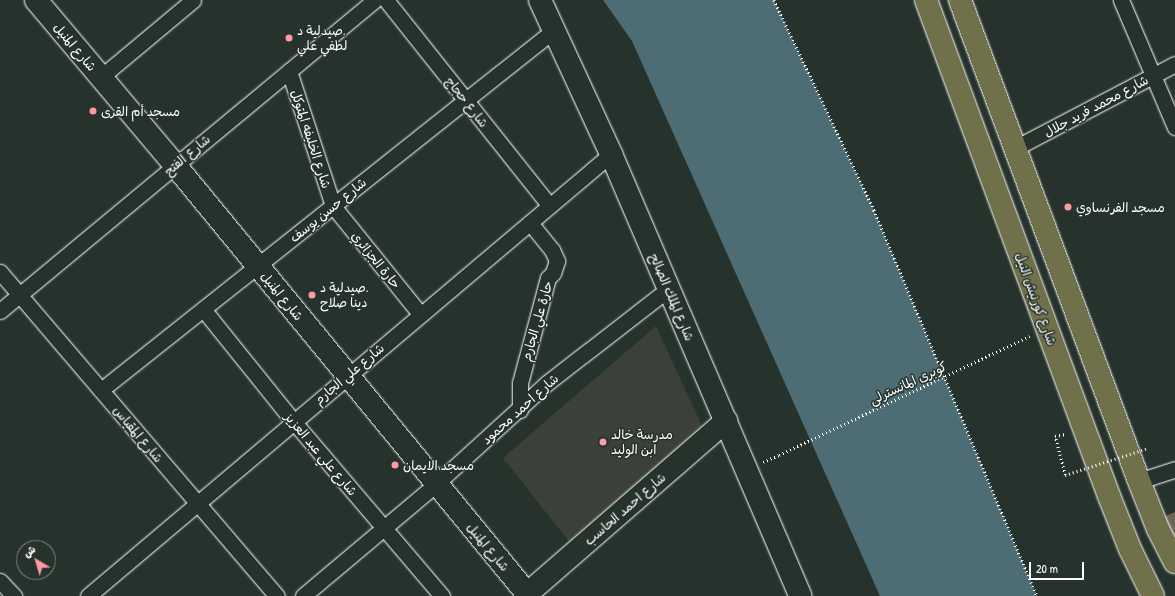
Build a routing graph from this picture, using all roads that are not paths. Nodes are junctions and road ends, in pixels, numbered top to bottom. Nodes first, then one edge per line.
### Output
1 (36, 0) edge
2 (193, 0) edge
3 (375, 0) edge
4 (386, 0) edge
5 (540, 0) edge
6 (926, 0) edge
7 (960, 0) edge
8 (1121, 0) edge
9 (554, 30) junction
10 (1175, 64) edge
11 (289, 71) junction
12 (1154, 75) junction
13 (101, 77) junction
14 (466, 100) junction
15 (1175, 127) edge
16 (1017, 147) junction
17 (611, 154) junction
18 (175, 165) junction
19 (549, 205) junction
20 (332, 206) junction
21 (530, 223) junction
22 (257, 266) junction
23 (0, 272) edge
24 (668, 289) junction
25 (20, 294) junction
26 (203, 309) junction
27 (0, 311) edge
28 (420, 314) junction
29 (347, 376) junction
30 (101, 390) junction
31 (520, 410) junction
32 (293, 421) junction
33 (726, 421) junction
34 (1175, 469) edge
35 (1139, 481) junction
36 (436, 484) junction
37 (197, 502) junction
38 (384, 528) junction
39 (1175, 562) edge
40 (0, 581) edge
41 (527, 595) edge
42 (14, 596) edge
43 (88, 596) edge
44 (277, 596) edge
45 (303, 596) edge
46 (442, 596) edge
47 (800, 596) edge
48 (1153, 596) edge

1 - 13 street, شارع المنيل
2 - 13 street
3 - 11 street, شارع الفتح
4 - 14 street, شارع حجاج
5 - 9 street, شارع الملك الصالح
6 - 48 highway, شارع كورنيش النيل
7 - 16 highway
8 - 12 street
9 - 14 street, شارع حسن يوسف
9 - 17 street, شارع الملك الصالح
10 - 12 street, شارع محمد فريد جلال
11 - 18 street, شارع الفتح
11 - 20 street, شارع الخليفه المتوكل
12 - 15 street
12 - 16 street, شارع محمد فريد جلال
13 - 18 street, شارع المنيل
14 - 19 street, شارع حجاج
14 - 20 street, شارع حسن يوسف
16 - 35 highway
17 - 19 street, شارع علي الجارم
17 - 24 street, شارع الملك الصالح
18 - 22 street, شارع المنيل
18 - 25 street, شارع الفتح
19 - 21 street, شارع علي الجارم
20 - 22 street, شارع حسن يوسف
20 - 28 street, حارة الجزائري
21 - 28 street, شارع علي الجارم
21 - 31 street, حارة علي الجارم
22 - 26 street, شارع حسن يوسف
22 - 29 street, شارع المنيل
23 - 25 street, شارع المقياس
24 - 31 street, شارع احمد محمود
24 - 33 street, شارع الملك الصالح
25 - 27 street, شارع الفتح
25 - 30 street, شارع المقياس
26 - 30 street, شارع حسن يوسف
26 - 32 street, شارع علي عبد العزيز
28 - 29 street, شارع علي الجارم
29 - 32 street, شارع علي الجارم
29 - 36 street, شارع المنيل
30 - 37 street, شارع المقياس
31 - 36 street, شارع احمد محمود
32 - 37 street, شارع علي الجارم
32 - 38 street, شارع علي عبد العزيز
33 - 41 street, شارع احمد الحاسب
33 - 47 street, شارع الملك الصالح
34 - 35 street
35 - 39 highway
36 - 38 street, شارع احمد محمود
36 - 41 street, شارع المنيل
37 - 43 street, شارع علي الجارم
37 - 44 street, شارع المقياس
38 - 45 street, شارع احمد محمود
38 - 46 street, شارع علي عبد العزيز
40 - 42 street

